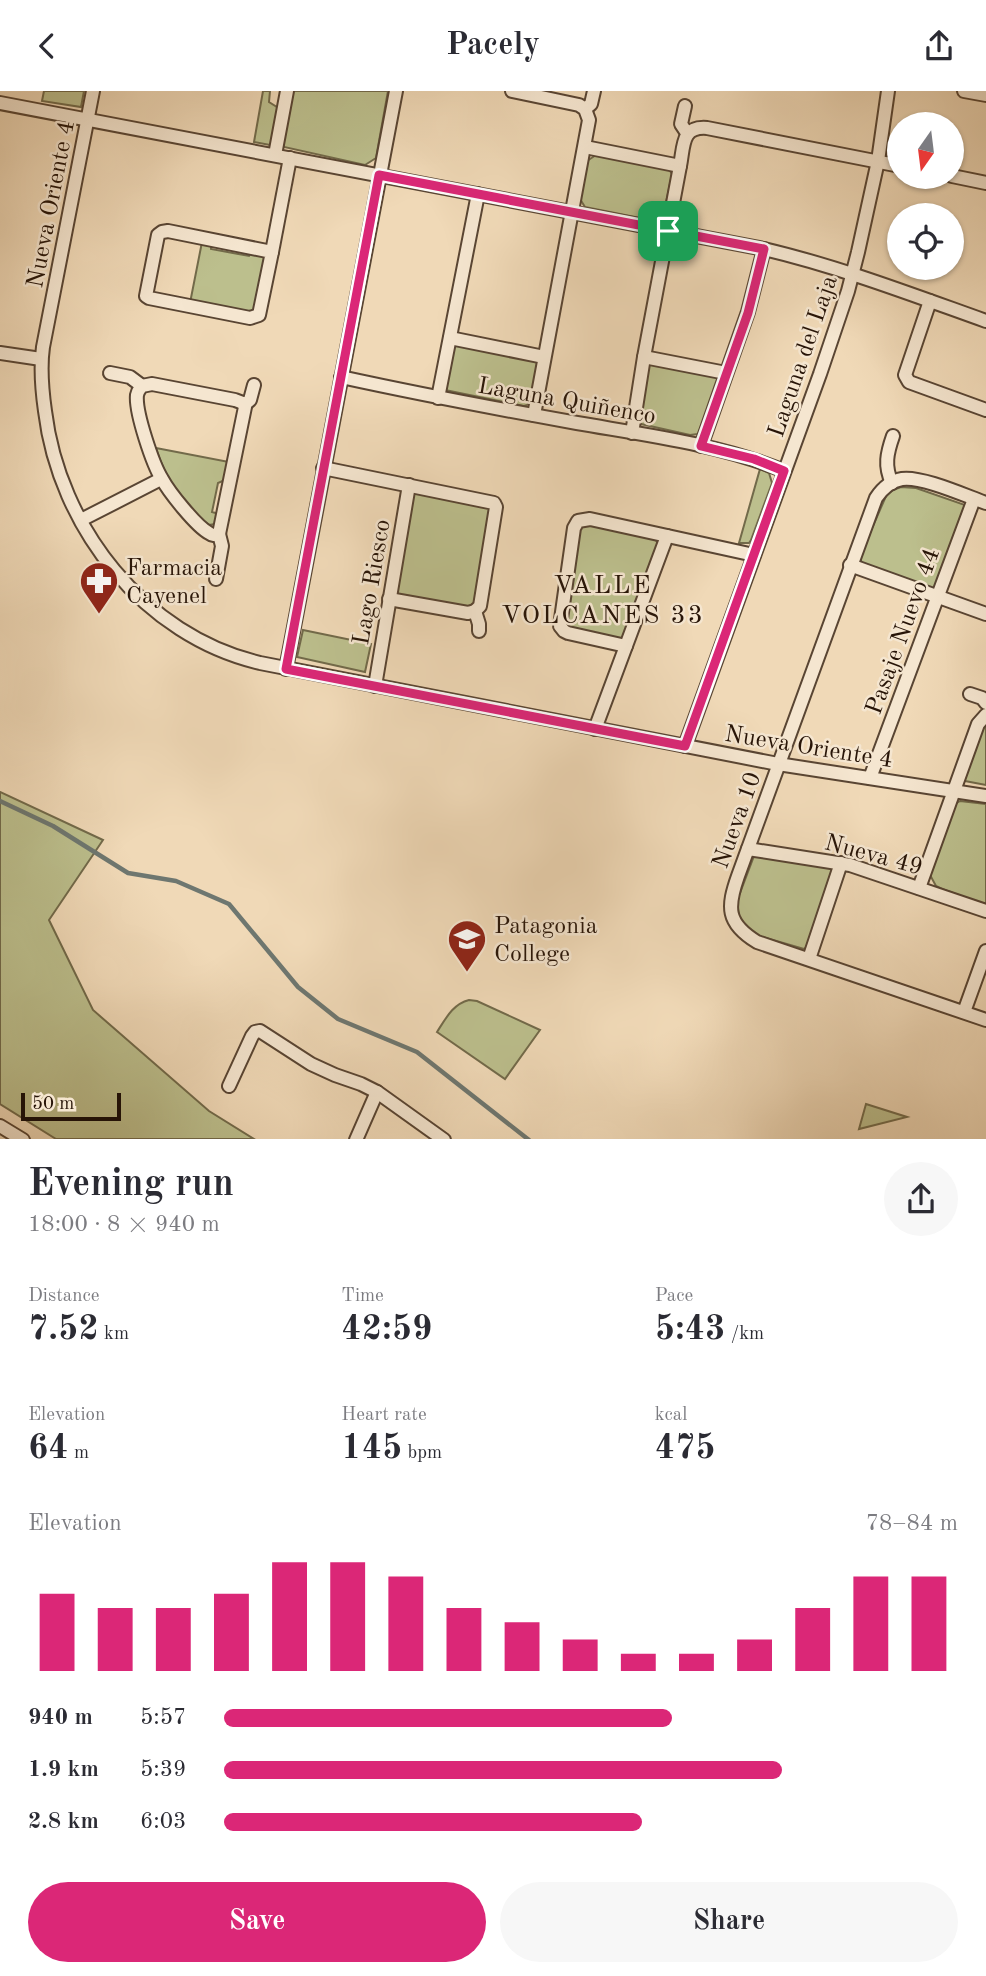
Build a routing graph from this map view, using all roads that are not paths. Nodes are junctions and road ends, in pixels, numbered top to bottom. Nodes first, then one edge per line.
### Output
1 (93, 91) edge
2 (287, 91) edge
3 (396, 91) edge
4 (512, 91) edge
5 (594, 91) edge
6 (888, 91) edge
7 (965, 91) edge
8 (986, 95) edge
9 (0, 103) edge
10 (685, 106) dead end
11 (585, 110) junction
12 (88, 120) junction
13 (687, 133) junction
14 (584, 147) junction
15 (275, 155) junction
16 (290, 158) junction
17 (878, 161) junction
18 (887, 163) edge
19 (680, 166) junction
20 (379, 175) junction
21 (964, 178) edge
22 (986, 183) edge
23 (478, 194) junction
24 (572, 213) junction
25 (668, 231) junction
26 (764, 249) junction
27 (272, 252) junction
28 (853, 274) junction
29 (930, 301) junction
30 (986, 321) edge
31 (450, 338) junction
32 (0, 353) edge
33 (544, 357) junction
34 (644, 357) junction
35 (41, 359) junction
36 (110, 373) dead end
37 (726, 373) junction
38 (341, 377) junction
39 (254, 385) dead end
40 (142, 386) junction
41 (438, 398) junction
42 (244, 405) junction
43 (986, 410) edge
44 (534, 415) junction
45 (632, 433) junction
46 (893, 436) dead end
47 (701, 446) junction
48 (323, 468) junction
49 (784, 471) junction
50 (161, 479) junction
51 (892, 483) junction
52 (409, 485) junction
53 (980, 501) edge
54 (81, 520) junction
55 (219, 534) junction
56 (667, 536) junction
57 (754, 555) junction
58 (850, 565) junction
59 (216, 579) dead end
60 (938, 597) junction
61 (389, 599) junction
62 (475, 611) junction
63 (986, 614) edge
64 (479, 631) dead end
65 (626, 646) junction
66 (286, 669) junction
67 (375, 686) junction
68 (970, 694) dead end
69 (986, 703) edge
70 (986, 715) edge
71 (596, 729) junction
72 (685, 746) junction
73 (778, 764) junction
74 (870, 778) junction
75 (954, 791) junction
76 (986, 796) edge
77 (748, 849) junction
78 (841, 863) junction
79 (919, 888) junction
80 (986, 911) edge
81 (986, 951) edge
82 (809, 959) junction
83 (964, 1012) junction
84 (986, 1020) edge
85 (229, 1086) dead end
86 (377, 1092) junction
87 (0, 1126) edge
88 (23, 1139) edge
89 (356, 1139) edge
90 (444, 1139) edge

1 - 12 street, Nueva Oriente 4
2 - 15 street
3 - 20 street
4 - 11 street
5 - 11 street
6 - 17 street, Laguna del Laja
7 - 8 street
9 - 12 street
10 - 13 street
11 - 14 street
12 - 15 street
12 - 35 street, Nueva Oriente 4
13 - 17 street
13 - 19 street
14 - 19 street
14 - 24 street
15 - 16 street
16 - 20 street
16 - 27 street
17 - 18 street
17 - 28 street, Laguna del Laja
19 - 25 street
20 - 23 street
20 - 38 street
21 - 22 street
23 - 24 street
23 - 31 street
24 - 25 street
24 - 33 street
25 - 26 street
25 - 34 street
26 - 28 street
26 - 37 street
27 - 27 street
28 - 29 street
28 - 49 street, Laguna del Laja
29 - 30 street
29 - 43 street
31 - 33 street
31 - 41 street
32 - 35 street
33 - 44 street
34 - 37 street
34 - 45 street
35 - 54 street, Nueva Oriente 4
36 - 40 street
37 - 47 street
38 - 41 street, Laguna Quiñenco
38 - 48 street
39 - 42 street
40 - 42 street
40 - 50 street
41 - 44 street, Laguna Quiñenco
42 - 55 street
44 - 45 street, Laguna Quiñenco
45 - 47 street, Laguna Quiñenco
46 - 51 street
47 - 49 street, Laguna Quiñenco
48 - 52 street
48 - 66 street
49 - 57 street, Laguna del Laja
50 - 54 street
50 - 55 street
51 - 53 street
51 - 58 street, Nueva 10
52 - 61 street, Lago Riesco
52 - 62 street
53 - 60 street, Pasaje Nuevo 44
54 - 66 street, Nueva Oriente 4
55 - 59 street
56 - 57 street
56 - 65 street
56 - 65 street
57 - 72 street, Laguna del Laja
58 - 60 street
58 - 73 street, Nueva 10
60 - 63 street
60 - 74 street, Pasaje Nuevo 44
61 - 62 street
61 - 67 street, Lago Riesco
62 - 64 street
65 - 71 street
66 - 67 street, Nueva Oriente 4
67 - 71 street, Nueva Oriente 4
68 - 69 street
70 - 75 street
71 - 72 street, Nueva Oriente 4
72 - 73 street, Nueva Oriente 4
73 - 74 street, Nueva Oriente 4
73 - 77 street, Nueva 10
74 - 75 street, Nueva Oriente 4
75 - 76 street, Nueva Oriente 4
75 - 79 street
77 - 78 street, Nueva 49
77 - 82 street, Nueva 10
78 - 79 street, Nueva 49
78 - 82 street
79 - 80 street, Nueva 49
81 - 83 street
82 - 83 street, Nueva 10
83 - 84 street, Nueva 10
85 - 86 street
86 - 89 street
86 - 90 street
87 - 88 street

